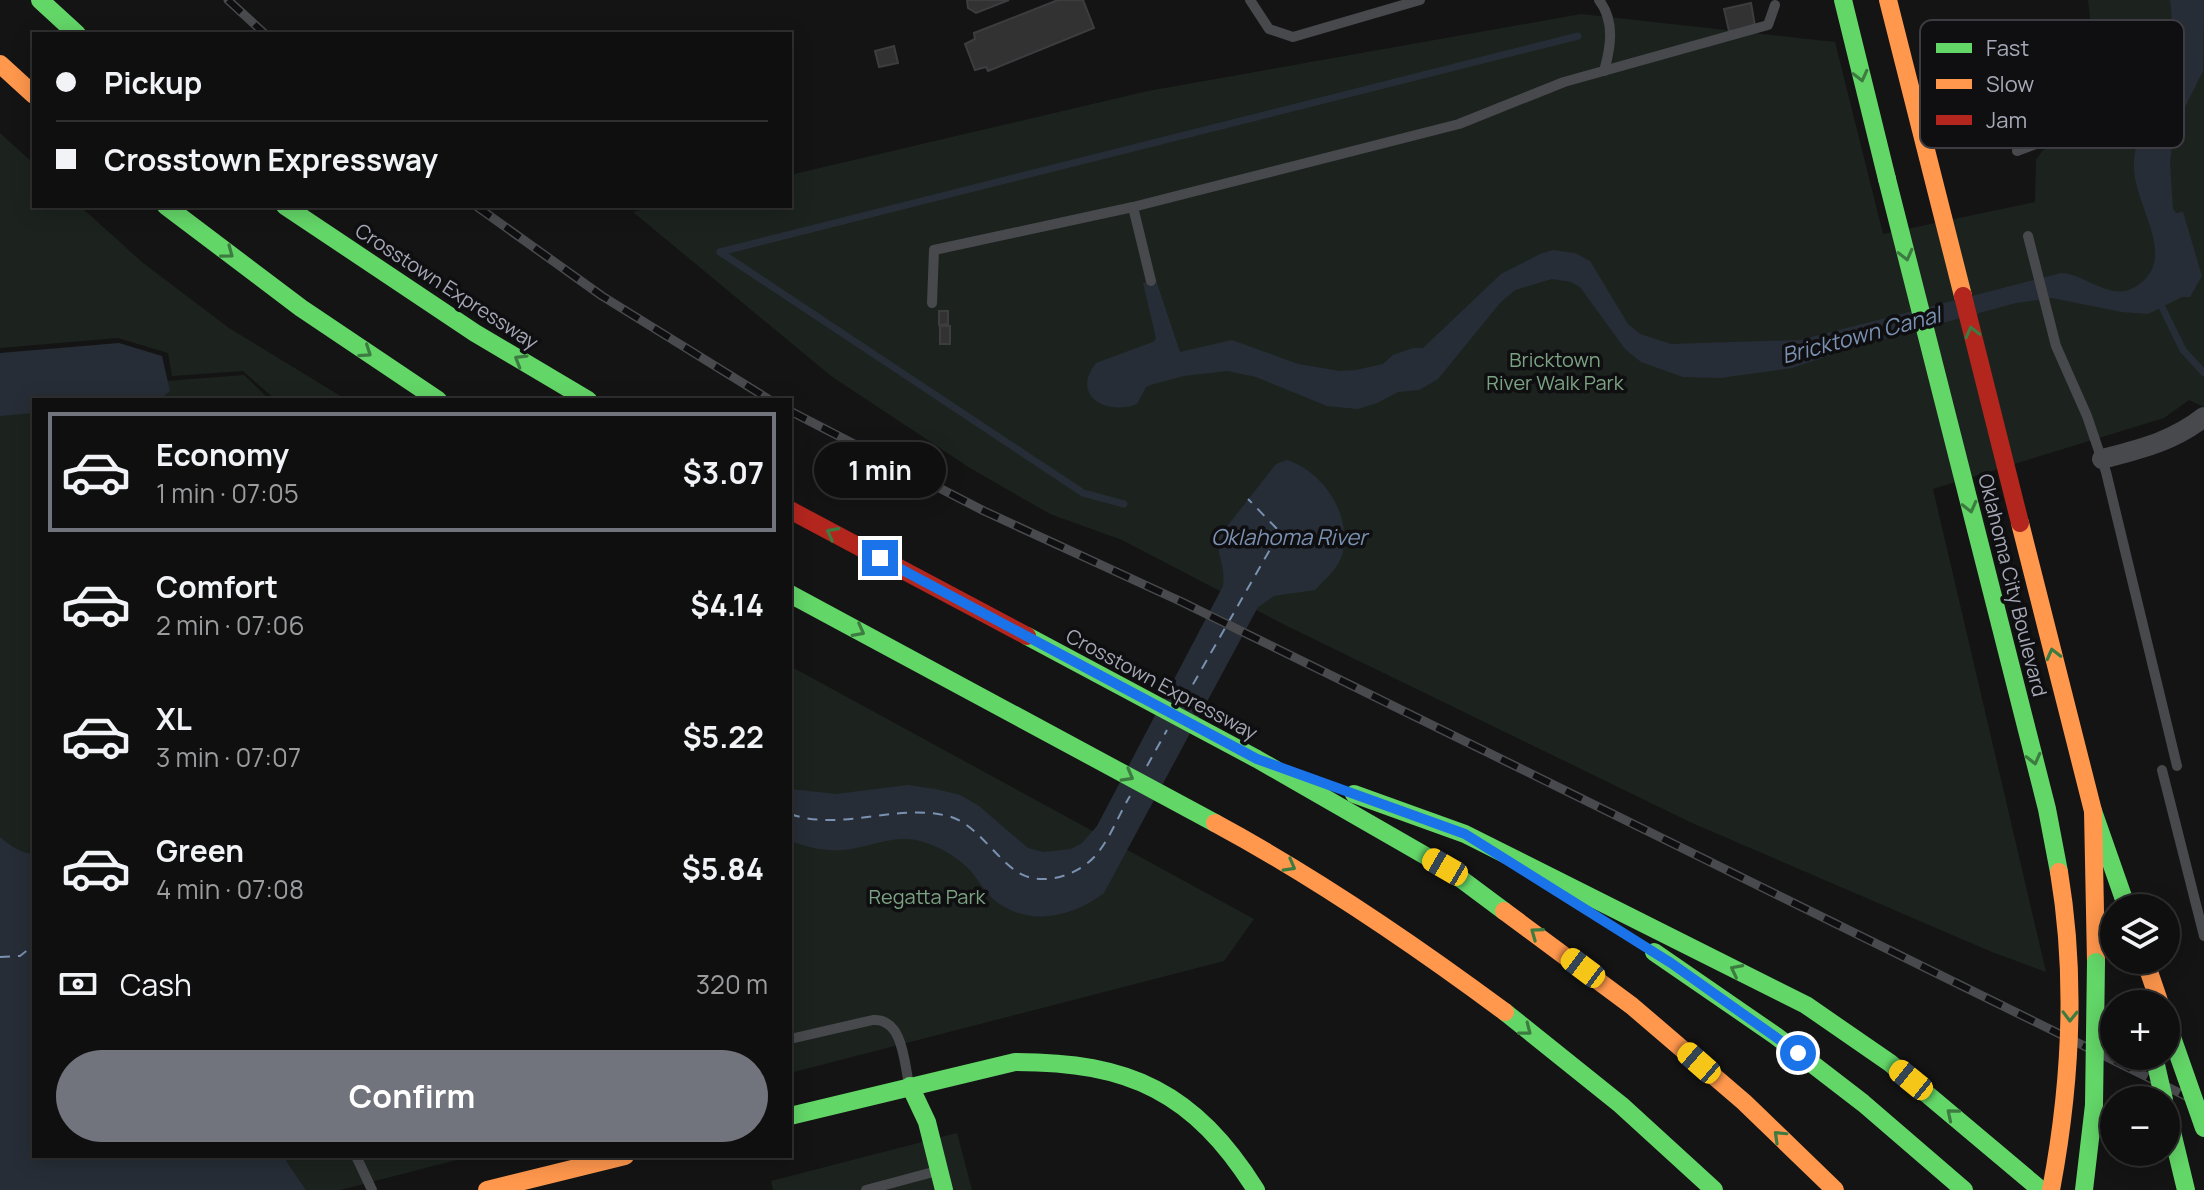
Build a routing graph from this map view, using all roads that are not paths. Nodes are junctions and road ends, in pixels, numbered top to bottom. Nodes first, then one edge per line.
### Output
1 (40, 0) edge
2 (1250, 0) edge
3 (1420, 0) edge
4 (1599, 0) edge
5 (1843, 0) edge
6 (1888, 0) edge
7 (1775, 5) dead end
8 (75, 32) edge
9 (0, 64) edge
10 (1604, 71) junction
11 (32, 93) edge
12 (1920, 128) edge
13 (1925, 148) edge
14 (2025, 148) edge
15 (2017, 151) dead end
16 (1133, 207) junction
17 (169, 208) edge
18 (288, 208) edge
19 (2028, 236) dead end
20 (1151, 281) dead end
21 (932, 303) dead end
22 (435, 398) edge
23 (585, 398) edge
24 (2204, 417) edge
25 (2102, 459) junction
26 (792, 511) edge
27 (792, 595) edge
28 (1257, 759) junction
29 (2177, 766) dead end
30 (2162, 770) dead end
31 (2093, 811) junction
32 (1465, 834) junction
33 (2114, 894) edge
34 (2122, 894) edge
35 (2204, 936) edge
36 (792, 1039) edge
37 (2180, 1060) edge
38 (910, 1086) junction
39 (792, 1116) edge
40 (2204, 1128) edge
41 (357, 1158) edge
42 (617, 1158) edge
43 (2180, 1165) edge
44 (939, 1171) junction
45 (372, 1190) edge
46 (487, 1190) edge
47 (866, 1190) edge
48 (944, 1190) edge
49 (1256, 1190) edge
50 (1714, 1190) edge
51 (1835, 1190) edge
52 (1964, 1190) edge
53 (2041, 1190) edge
54 (2051, 1190) edge
55 (2084, 1190) edge
56 (2186, 1190) edge

1 - 8 main road
2 - 3 lane
4 - 10 lane
5 -> 54 main road, Oklahoma City Boulevard, bridge
12 -> 6 main road, Oklahoma City Boulevard
7 - 10 lane
9 - 11 main road
10 - 16 lane
31 -> 13 main road, Oklahoma City Boulevard
14 - 15 lane
16 - 20 lane
16 - 21 lane
17 -> 22 main road
23 -> 18 main road, Crosstown Expressway
19 - 25 lane
24 - 25 street
25 - 29 lane
28 -> 26 main road, Crosstown Expressway
27 -> 50 main road
28 - 32 main road
51 -> 28 main road, Crosstown Expressway
30 - 35 lane
31 - 33 main road
31 - 34 main road
31 - 55 main road, Oklahoma City Boulevard, bridge
32 - 52 main road
53 -> 32 main road
36 - 38 lane
37 - 40 main road, bridge
38 - 39 main road
38 - 44 main road
38 - 49 main road
41 - 45 lane
42 - 46 main road
43 - 56 main road
44 - 47 lane
44 - 48 main road

